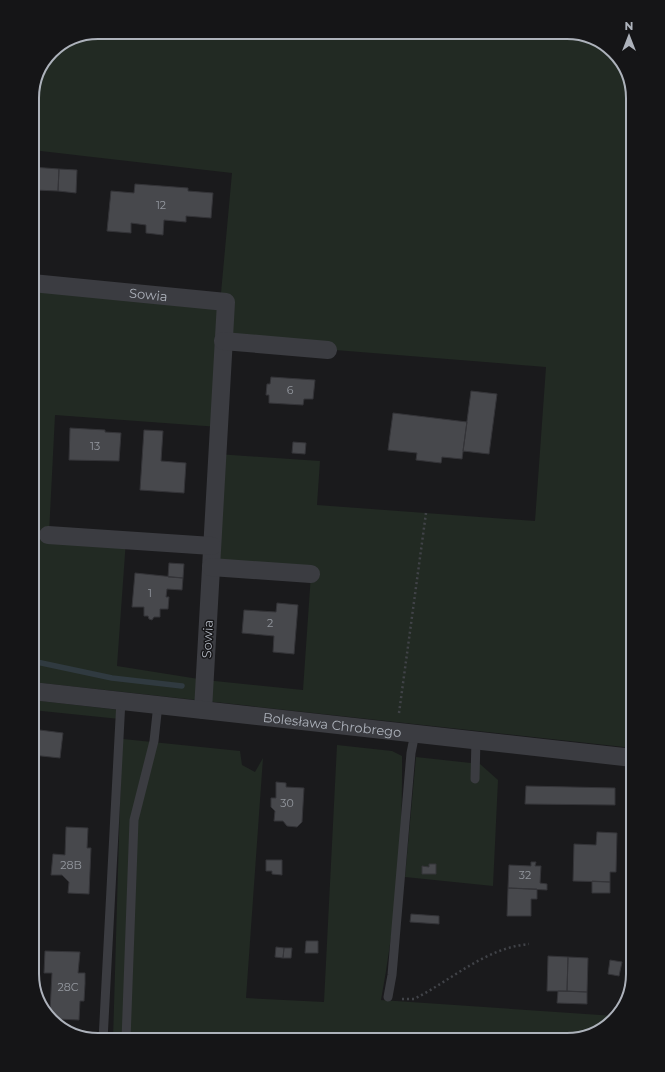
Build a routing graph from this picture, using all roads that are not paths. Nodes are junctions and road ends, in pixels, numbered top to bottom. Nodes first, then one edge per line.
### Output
1 (39, 284) edge
2 (223, 341) junction
3 (328, 350) dead end
4 (48, 535) dead end
5 (212, 546) junction
6 (211, 567) junction
7 (311, 574) dead end
8 (39, 692) edge
9 (120, 700) junction
10 (158, 704) junction
11 (203, 710) junction
12 (415, 732) junction
13 (476, 739) junction
14 (626, 757) edge
15 (475, 779) dead end
16 (388, 997) road end
17 (103, 1033) edge
18 (126, 1033) edge

1 - 2 street, Sowia
2 - 3 street
2 - 5 street, Sowia
4 - 5 street
5 - 6 street, Sowia
6 - 7 street
6 - 11 street, Sowia
8 - 9 street, Bolesława Chrobrego
9 - 10 street, Bolesława Chrobrego
9 - 17 lane
10 - 11 street, Bolesława Chrobrego
10 - 18 lane
11 - 12 street, Bolesława Chrobrego
12 - 13 street, Bolesława Chrobrego
12 - 16 lane
13 - 14 street, Bolesława Chrobrego
13 - 15 lane

